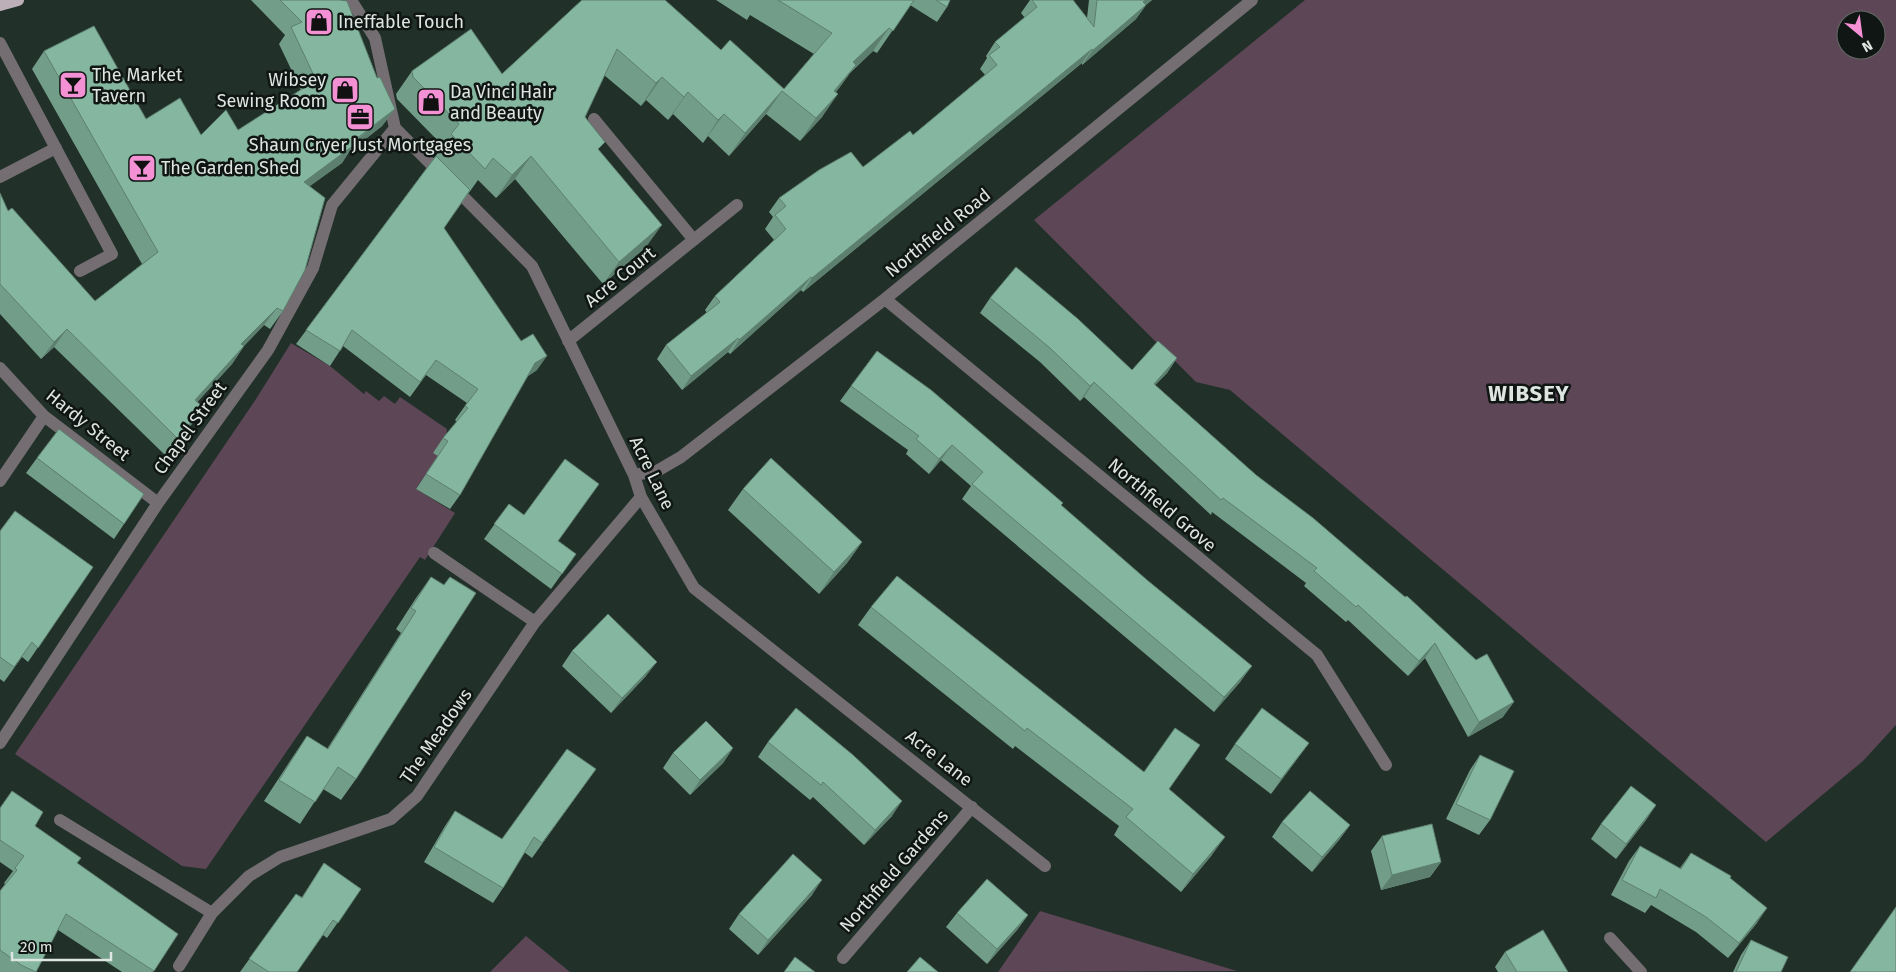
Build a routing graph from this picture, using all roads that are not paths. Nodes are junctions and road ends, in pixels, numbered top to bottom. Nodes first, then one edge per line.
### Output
1 (18, 0) edge
2 (351, 0) edge
3 (1252, 0) edge
4 (0, 5) edge
5 (0, 43) edge
6 (594, 119) edge
7 (395, 128) junction
8 (56, 148) junction
9 (0, 177) edge
10 (736, 205) dead end
11 (694, 240) junction
12 (80, 271) dead end
13 (885, 299) junction
14 (568, 340) junction
15 (0, 368) edge
16 (44, 416) junction
17 (634, 475) junction
18 (0, 481) edge
19 (642, 497) junction
20 (158, 503) junction
21 (434, 552) dead end
22 (535, 622) junction
23 (0, 744) edge
24 (1386, 765) dead end
25 (972, 807) junction
26 (60, 820) dead end
27 (1045, 866) dead end
28 (212, 913) junction
29 (1610, 938) dead end
30 (843, 958) dead end
31 (179, 966) dead end
32 (1641, 972) edge

1 - 4 main road
2 - 7 street
3 - 13 street, Northfield Road
5 - 8 street
6 - 11 street
7 - 14 street, Acre Lane
7 - 20 street, Chapel Street
8 - 9 street
8 - 12 street
10 - 11 street, Acre Court
11 - 14 street, Acre Court
13 - 17 street, Northfield Road
13 - 24 street, Northfield Grove
14 - 17 street, Acre Lane
15 - 16 street, Hardy Street
16 - 18 street
16 - 20 street, Hardy Street
17 - 19 street, Acre Lane
19 - 22 street, The Meadows
19 - 25 street, Acre Lane
20 - 23 street, Chapel Street
21 - 22 street
22 - 28 street, The Meadows
25 - 27 street, Acre Lane
25 - 30 street, Northfield Gardens
26 - 28 street
28 - 31 street, The Meadows
29 - 32 street

